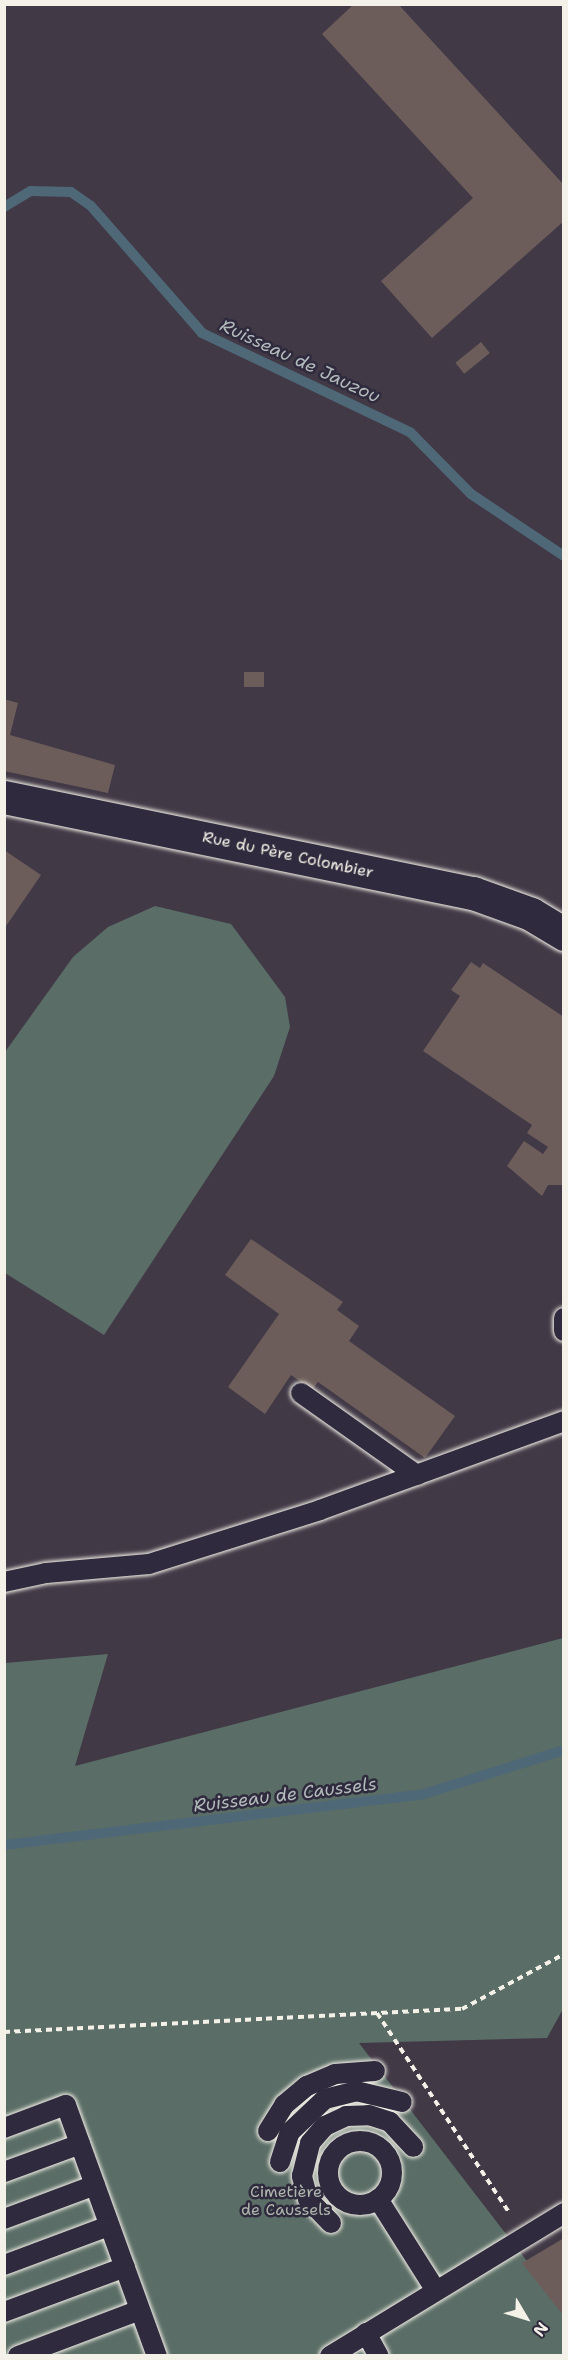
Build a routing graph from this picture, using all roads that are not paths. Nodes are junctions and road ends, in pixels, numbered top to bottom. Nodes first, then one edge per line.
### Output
1 (4, 797) edge
2 (564, 934) edge
3 (564, 1318) edge
4 (564, 1331) edge
5 (301, 1393) dead end
6 (564, 1421) edge
7 (417, 1475) junction
8 (4, 1582) edge
9 (375, 2071) dead end
10 (304, 2080) junction
11 (402, 2102) dead end
12 (318, 2103) junction
13 (331, 2123) junction
14 (4, 2128) edge
15 (268, 2131) dead end
16 (80, 2144) junction
17 (344, 2145) junction
18 (413, 2147) dead end
19 (280, 2162) dead end
20 (4, 2172) edge
21 (95, 2186) junction
22 (378, 2199) junction
23 (564, 2213) edge
24 (4, 2219) edge
25 (331, 2223) dead end
26 (110, 2226) junction
27 (4, 2265) edge
28 (125, 2267) junction
29 (435, 2289) junction
30 (140, 2310) junction
31 (4, 2312) edge
32 (366, 2333) junction
33 (150, 2353) edge
34 (18, 2355) edge
35 (330, 2355) edge
36 (379, 2355) edge

1 - 2 street, Rue du Père Colombier
3 - 4 lane
5 - 7 lane
6 - 7 lane
7 - 8 lane
9 - 10 lane
10 - 12 lane
10 - 15 lane
11 - 12 lane
12 - 13 lane
12 - 19 lane
13 - 17 lane
13 - 18 lane
13 - 25 lane
14 - 16 lane
16 - 20 lane
16 - 21 lane
17 - 22 lane
17 - 22 lane
21 - 24 lane
21 - 26 lane
22 - 29 lane
23 - 29 lane
26 - 27 lane
26 - 28 lane
28 - 30 lane
28 - 31 lane
29 - 32 lane
30 - 33 lane
30 - 34 lane
32 - 35 lane
32 - 36 lane

